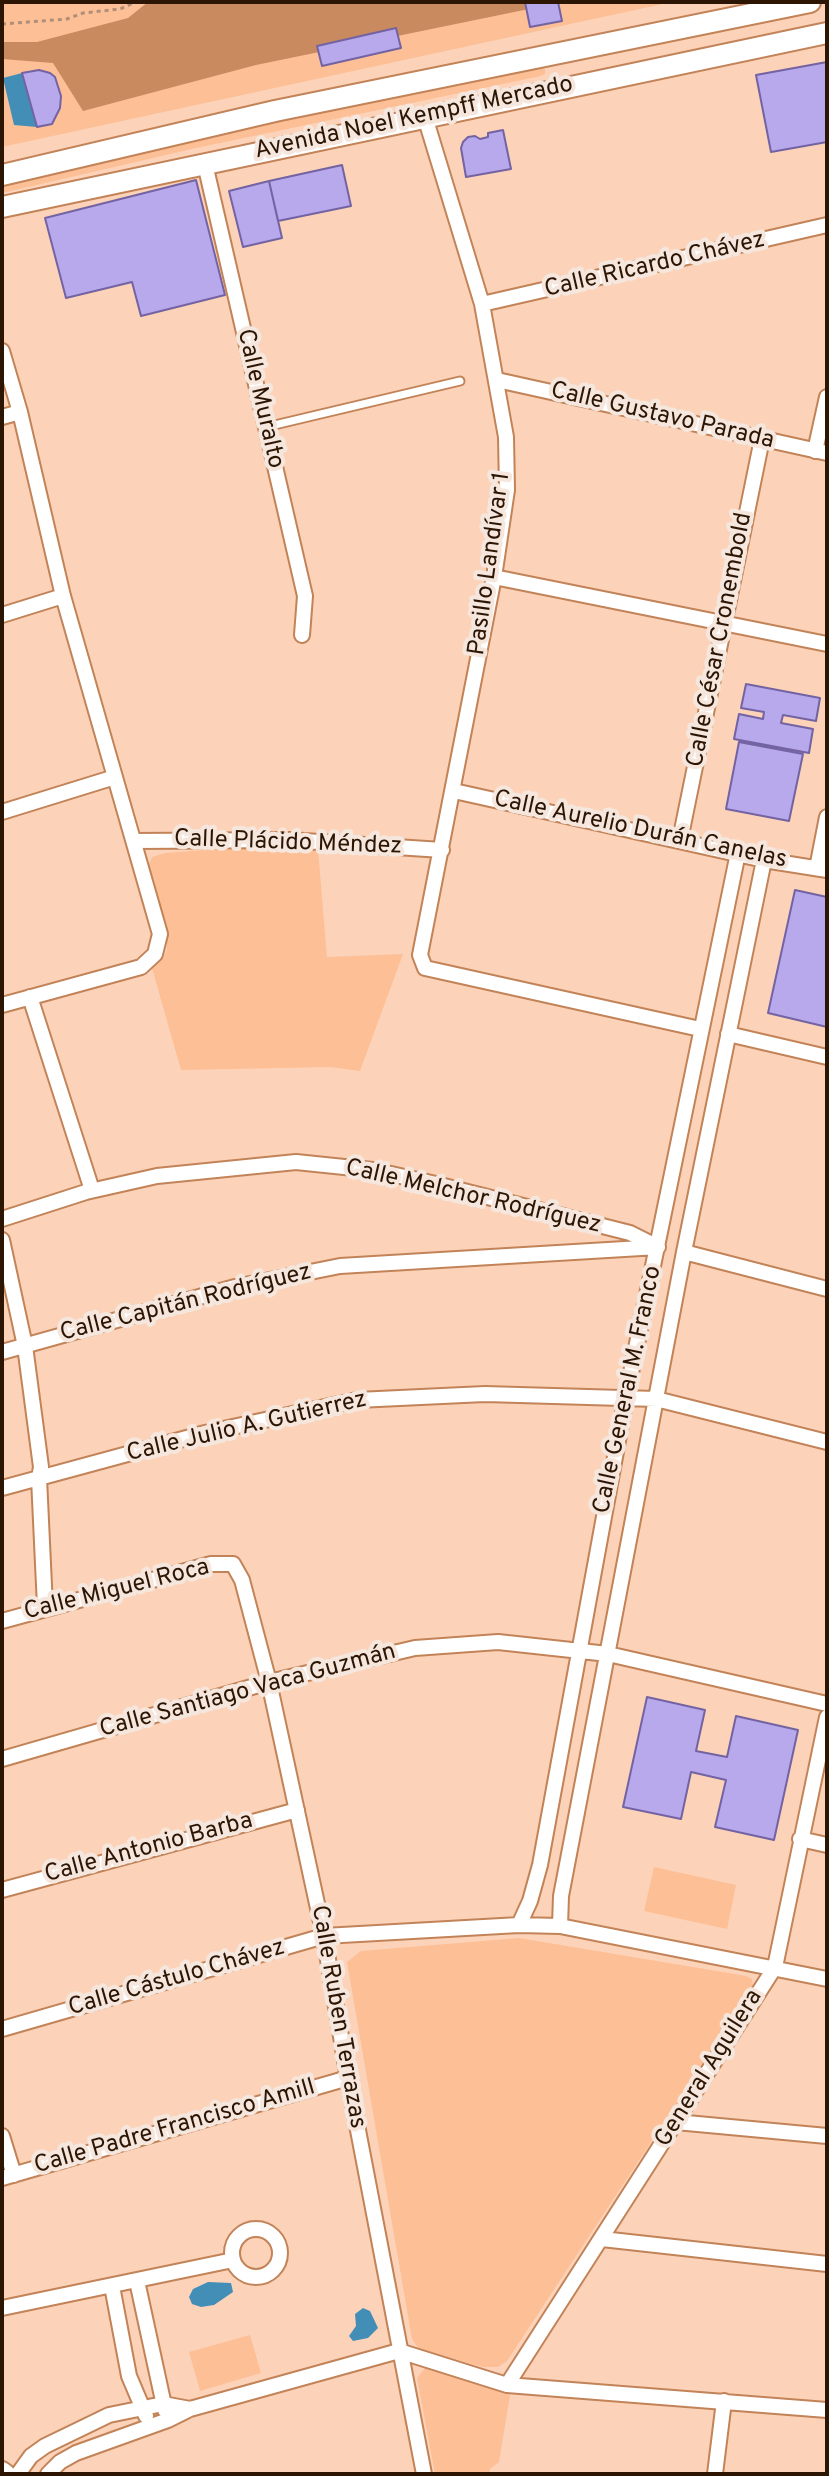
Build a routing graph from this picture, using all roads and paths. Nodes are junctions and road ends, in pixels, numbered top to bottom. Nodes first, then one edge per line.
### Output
1 (136, 2) edge
2 (810, 2) edge
3 (2, 24) edge
4 (827, 33) edge
5 (556, 54) junction
6 (564, 87) junction
7 (2, 116) edge
8 (425, 117) junction
9 (3, 124) edge
10 (205, 164) junction
11 (2, 175) edge
12 (2, 207) edge
13 (827, 225) edge
14 (482, 304) junction
15 (2, 351) edge
16 (497, 380) junction
17 (460, 381) dead end
18 (827, 397) edge
19 (20, 412) junction
20 (2, 417) edge
21 (266, 427) junction
22 (762, 439) junction
23 (821, 452) edge
24 (494, 577) junction
25 (63, 596) junction
26 (2, 615) edge
27 (726, 622) junction
28 (302, 635) dead end
29 (827, 644) edge
30 (115, 777) junction
31 (454, 791) junction
32 (2, 812) edge
33 (827, 817) edge
34 (680, 840) junction
35 (134, 841) junction
36 (442, 850) junction
37 (738, 853) junction
38 (764, 860) junction
39 (822, 869) edge
40 (722, 929) junction
41 (748, 934) junction
42 (30, 997) junction
43 (2, 1005) edge
44 (700, 1029) junction
45 (728, 1034) junction
46 (827, 1057) edge
47 (92, 1190) junction
48 (2, 1219) edge
49 (2, 1240) edge
50 (658, 1247) junction
51 (684, 1252) junction
52 (827, 1289) edge
53 (25, 1346) junction
54 (2, 1352) edge
55 (626, 1397) junction
56 (656, 1399) junction
57 (827, 1442) edge
58 (39, 1478) junction
59 (2, 1488) edge
60 (233, 1564) joint
61 (45, 1607) junction
62 (2, 1621) edge
63 (577, 1651) junction
64 (608, 1654) junction
65 (269, 1682) junction
66 (827, 1704) edge
67 (827, 1717) edge
68 (2, 1759) edge
69 (297, 1810) junction
70 (800, 1839) junction
71 (827, 1845) edge
72 (2, 1890) edge
73 (519, 1925) junction
74 (560, 1926) junction
75 (324, 1936) junction
76 (775, 1967) junction
77 (827, 1979) edge
78 (2, 2029) edge
79 (348, 2078) junction
80 (676, 2122) junction
81 (2, 2136) edge
82 (827, 2136) edge
83 (8, 2177) edge
84 (602, 2239) junction
85 (233, 2260) dead end
86 (827, 2264) edge
87 (137, 2281) junction
88 (112, 2286) junction
89 (2, 2308) edge
90 (399, 2351) junction
91 (507, 2385) junction
92 (724, 2401) junction
93 (163, 2404) junction
94 (142, 2408) junction
95 (190, 2409) junction
96 (827, 2410) edge
97 (168, 2420) junction
98 (150, 2425) junction
99 (18, 2474) edge
100 (48, 2474) edge
101 (424, 2474) edge
102 (715, 2474) edge

1 - 3 path
2 - 5 main road, Avenida Noel Kempff Mercado
4 - 6 main road, Avenida Noel Kempff Mercado
5 - 6 main road
5 - 11 main road, Avenida Noel Kempff Mercado
6 - 8 main road, Avenida Noel Kempff Mercado
7 - 9 path
8 - 10 main road, Avenida Noel Kempff Mercado
8 - 14 street, Pasillo Landívar 1
10 - 12 main road, Avenida Noel Kempff Mercado
10 - 21 street, Calle Muralto
13 - 14 street, Calle Ricardo Chávez
14 - 16 street, Pasillo Landívar 1
15 - 19 street
16 - 22 street, Calle Gustavo Parada
16 - 24 street, Pasillo Landívar 1
17 - 21 lane
18 - 23 street
19 - 20 street
19 - 25 street
21 - 28 street, Calle Muralto
22 - 23 street, Calle Gustavo Parada
22 - 27 street, Calle César Cronembold
24 - 27 street
24 - 31 street, Pasillo Landívar 1
25 - 26 street
25 - 30 street
27 - 29 street
27 - 34 street, Calle César Cronembold
30 - 32 street
30 - 35 street
31 - 34 street, Calle Aurelio Durán Canelas
31 - 36 street, Pasillo Landívar 1
33 - 39 street
34 - 37 street, Calle Aurelio Durán Canelas
35 - 36 street, Calle Plácido Méndez
35 - 42 street
36 - 44 street, Pasillo Landívar 1
37 - 38 street, Calle Aurelio Durán Canelas
37 - 40 street, Calle General M. Franco
38 - 39 street, Calle Aurelio Durán Canelas
38 - 41 street, Calle General M. Franco
40 - 41 street
40 - 44 street, Calle General M. Franco
41 - 45 street, Calle General M. Franco
42 - 43 street
42 - 47 street
44 - 50 street, Calle General M. Franco
45 - 46 street
45 - 51 street, Calle General M. Franco
47 - 48 street, Calle Melchor Rodríguez
47 - 50 street, Calle Melchor Rodríguez
49 - 53 street
50 - 53 street, Calle Capitán Rodríguez
50 - 55 street, Calle General M. Franco
51 - 52 street
51 - 56 street, Calle General M. Franco
53 - 54 street, Calle Capitán Rodríguez
53 - 58 street
55 - 56 street, Calle Julio A. Gutierrez
55 - 58 street, Calle Julio A. Gutierrez
55 - 63 street, Calle General M. Franco
56 - 57 street, Calle Julio A. Gutierrez
56 - 64 street, Calle General M. Franco
58 - 59 street, Calle Julio A. Gutierrez
58 - 61 street
60 - 61 street, Calle Miguel Roca
60 - 65 street, Calle Ruben Terrazas
61 - 62 street, Calle Miguel Roca
63 - 64 street, Calle Santiago Vaca Guzmán
63 - 65 street, Calle Santiago Vaca Guzmán
63 - 73 street, Calle General M. Franco
64 - 66 street, Calle Santiago Vaca Guzmán
64 - 74 street, Calle General M. Franco
65 - 68 street, Calle Santiago Vaca Guzmán
65 - 69 street, Calle Ruben Terrazas
67 - 70 street, General Aguilera
69 - 72 street, Calle Antonio Barba
69 - 75 street, Calle Ruben Terrazas
70 - 71 street
70 - 76 street, General Aguilera
73 - 74 street, Calle Cástulo Chávez
73 - 75 street, Calle Cástulo Chávez
74 - 76 street, Calle Cástulo Chávez
75 - 78 street, Calle Cástulo Chávez
75 - 79 street, Calle Ruben Terrazas
76 - 77 street, Calle Cástulo Chávez
76 - 80 street, General Aguilera
79 - 83 street, Calle Padre Francisco Amill
79 - 90 street, Calle Ruben Terrazas
80 - 82 street
80 - 84 street, General Aguilera
81 - 83 street
84 - 86 street
84 - 91 street, General Aguilera
85 - 87 street
87 - 88 street
87 - 93 street
88 - 89 street
88 - 94 street
90 - 91 street
90 - 95 street
90 - 101 street, Calle Ruben Terrazas
91 - 92 street
92 - 96 street
92 - 102 street
93 - 94 street
93 - 95 street
93 - 97 street
94 - 98 street
94 - 99 street
95 - 97 street
97 - 98 street
98 - 100 street

